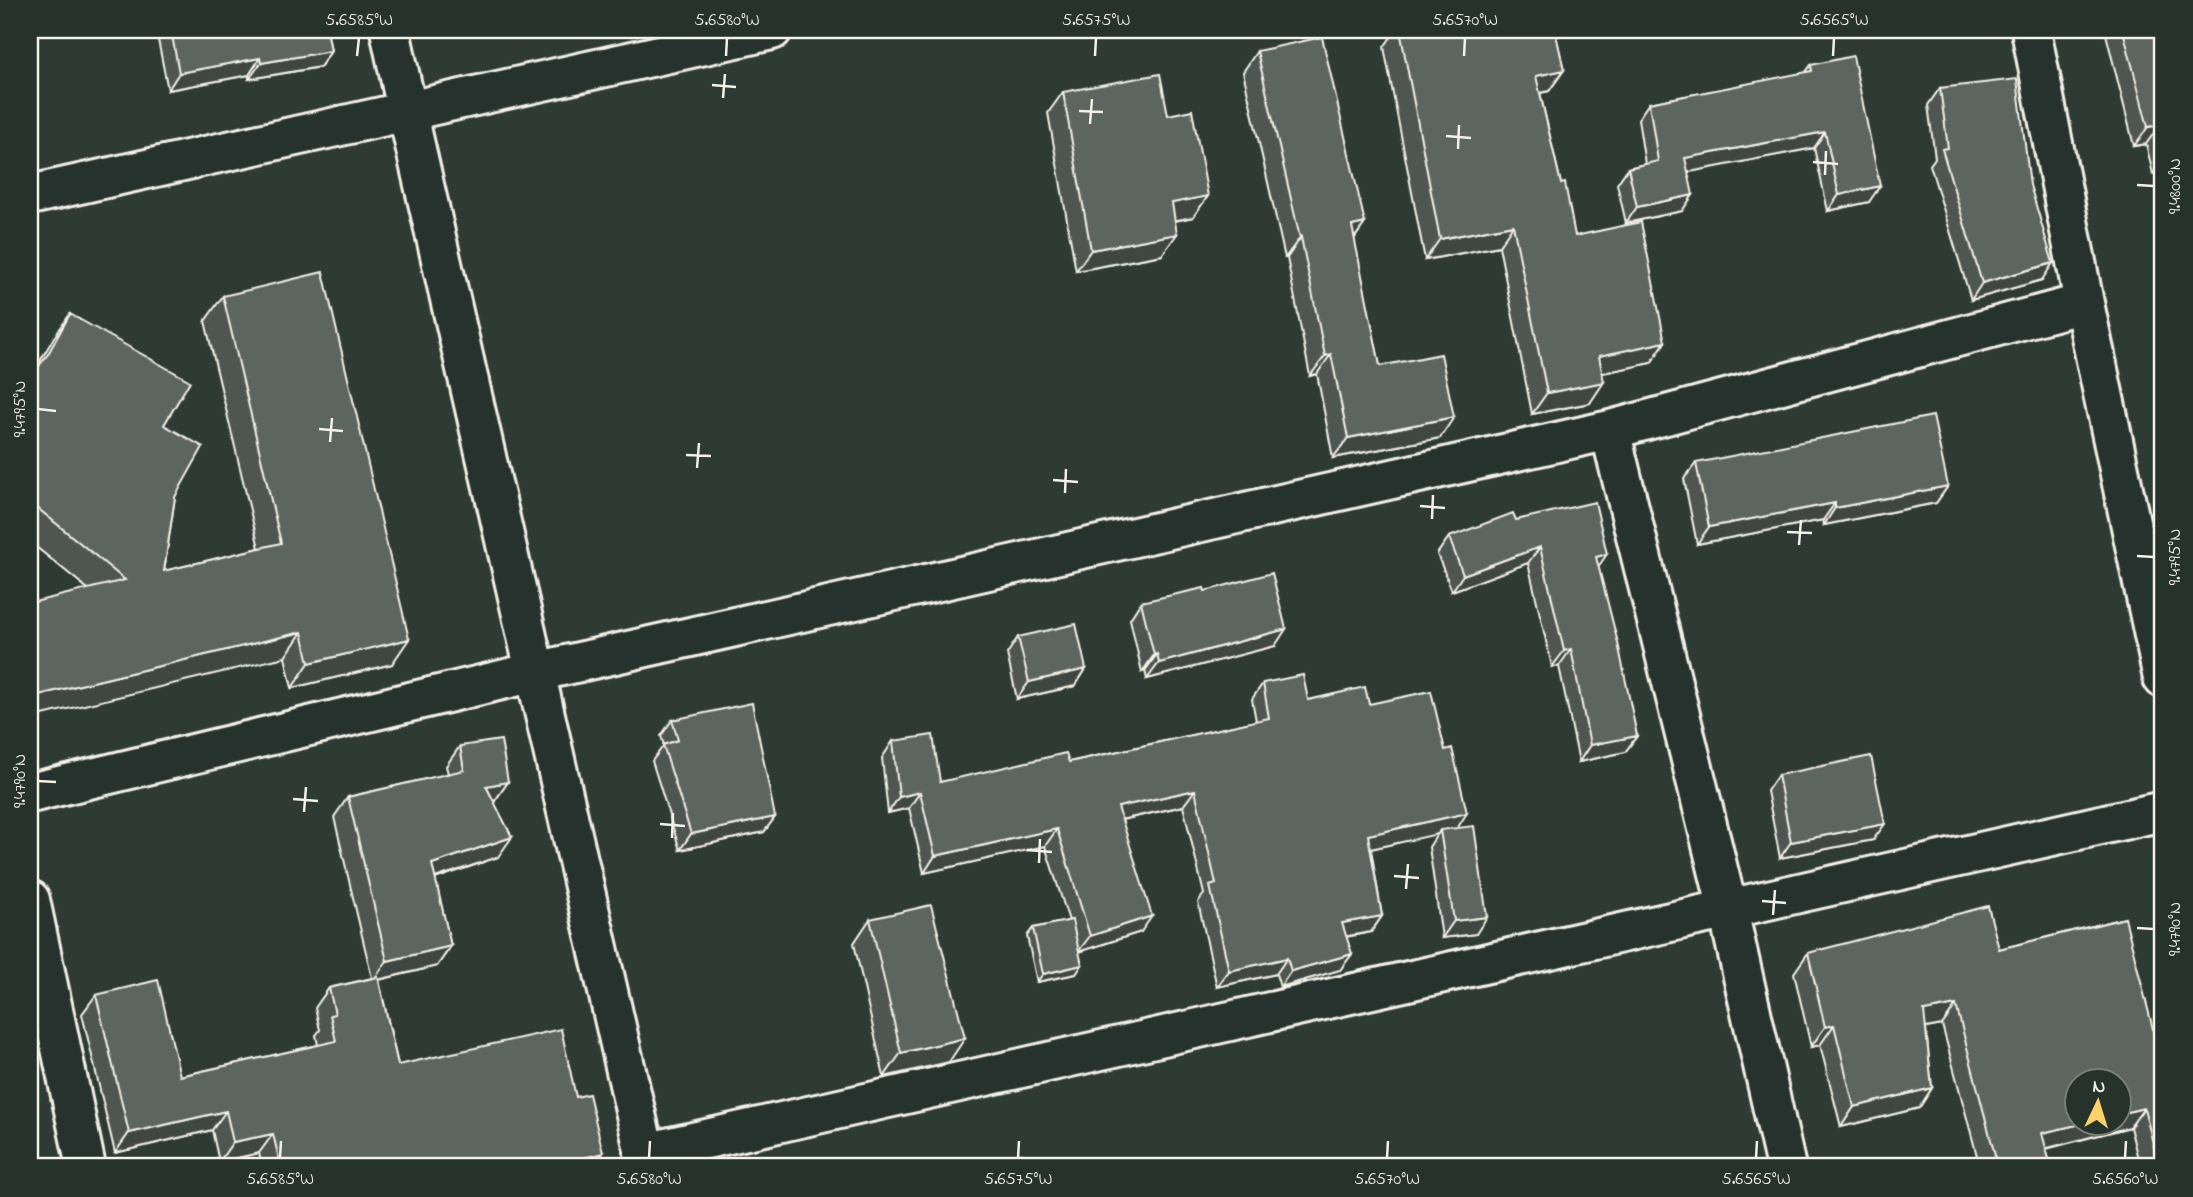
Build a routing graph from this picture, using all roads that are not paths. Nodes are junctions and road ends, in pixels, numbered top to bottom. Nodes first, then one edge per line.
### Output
1 (390, 30) edge
2 (772, 30) edge
3 (2031, 30) edge
4 (407, 110) junction
5 (30, 195) edge
6 (2084, 303) junction
7 (1610, 430) junction
8 (535, 672) junction
9 (2163, 678) edge
10 (30, 793) edge
11 (2163, 811) edge
12 (30, 900) edge
13 (1728, 909) junction
14 (646, 1160) edge
15 (86, 1167) edge
16 (1786, 1167) edge

1 - 4 street
2 - 4 street
3 - 6 street
4 - 5 street
4 - 8 street
6 - 7 street
6 - 9 street
7 - 8 street
7 - 13 street
8 - 10 street
8 - 14 street
11 - 13 street
12 - 15 street
13 - 14 street
13 - 16 street

